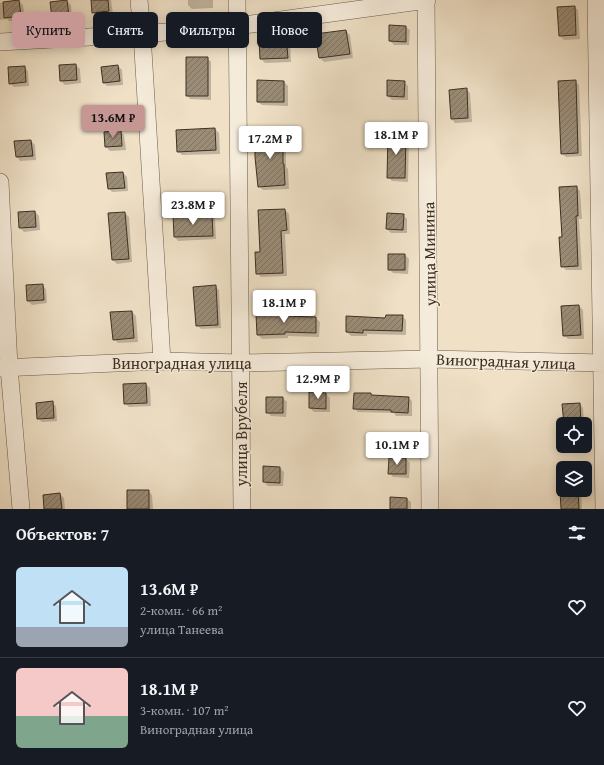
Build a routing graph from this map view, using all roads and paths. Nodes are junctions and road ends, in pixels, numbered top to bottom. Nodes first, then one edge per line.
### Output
1 (138, 0) edge
2 (237, 0) edge
3 (426, 0) edge
4 (596, 0) edge
5 (139, 12) edge
6 (237, 12) edge
7 (249, 24) edge
8 (93, 37) edge
9 (0, 42) edge
10 (143, 48) edge
11 (237, 48) edge
12 (0, 182) edge
13 (430, 359) junction
14 (162, 360) junction
15 (241, 363) junction
16 (603, 363) edge
17 (4, 368) edge
18 (21, 509) edge
19 (242, 509) edge
20 (430, 509) edge
21 (604, 509) edge

1 - 5 street
2 - 6 street, улица Врубеля
3 - 7 street
3 - 13 street, улица Минина
4 - 16 street
8 - 9 street
10 - 14 street
11 - 15 street, улица Врубеля
12 - 17 street
13 - 15 street, Виноградная улица
13 - 16 street, Виноградная улица
13 - 20 street, улица Минина
14 - 15 street, Виноградная улица
14 - 17 street, Виноградная улица
15 - 19 street, улица Врубеля
16 - 21 street
17 - 18 street

